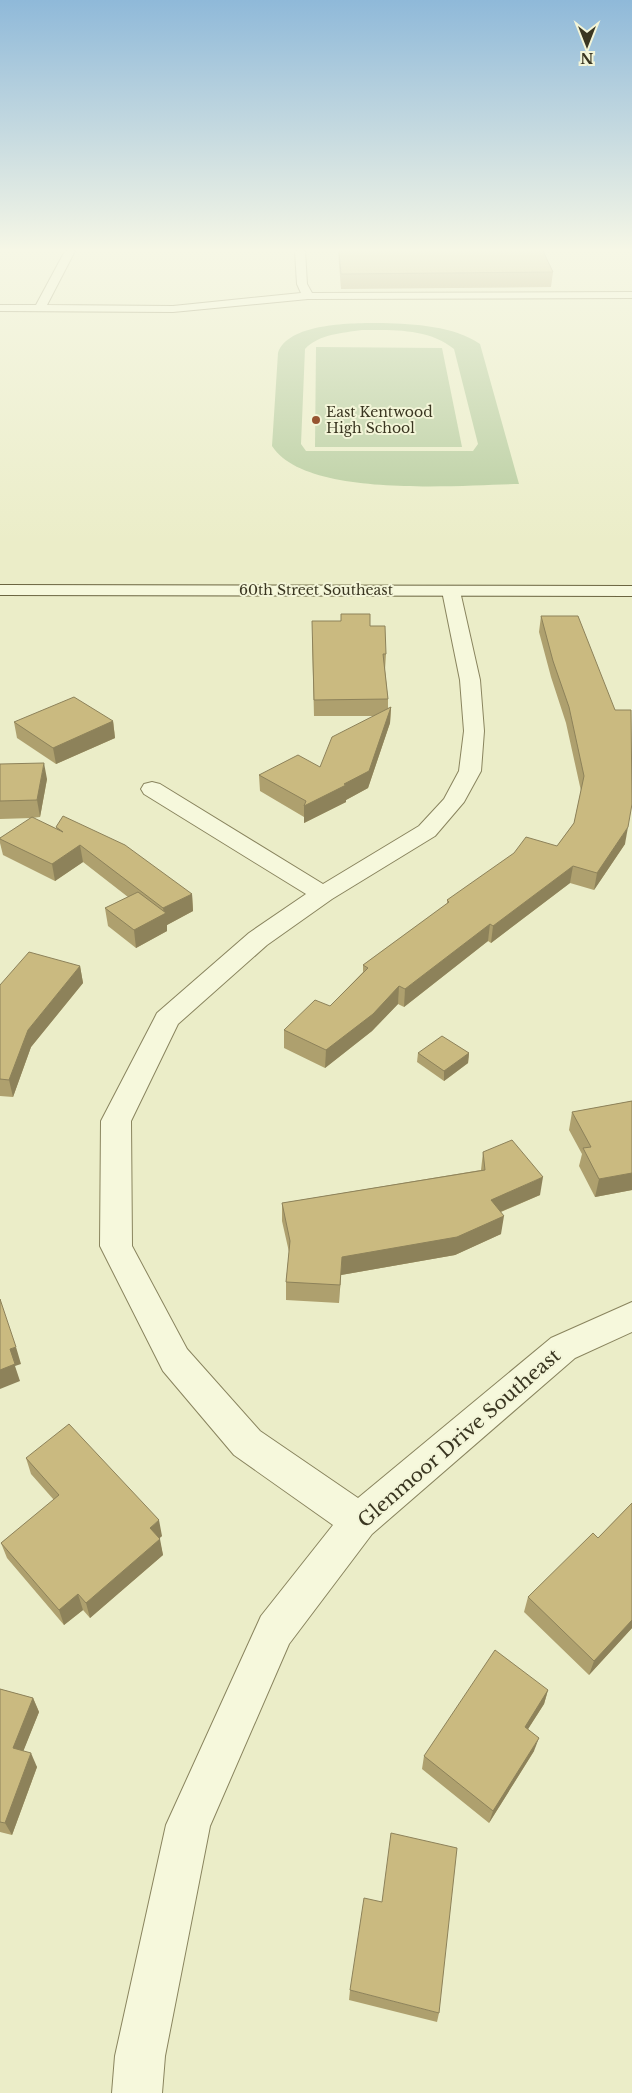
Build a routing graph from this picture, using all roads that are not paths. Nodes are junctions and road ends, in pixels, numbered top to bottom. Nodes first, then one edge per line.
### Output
1 (0, 590) edge
2 (451, 591) junction
3 (632, 591) edge
4 (152, 789) dead end
5 (322, 894) junction
6 (632, 1316) edge
7 (360, 1521) junction
8 (137, 2093) edge

1 - 2 street, 60th Street Southeast
2 - 3 street, 60th Street Southeast
2 - 5 street
4 - 5 street
5 - 7 street
6 - 7 street, Glenmoor Drive Southeast
7 - 8 street, Glenmoor Drive Southeast

